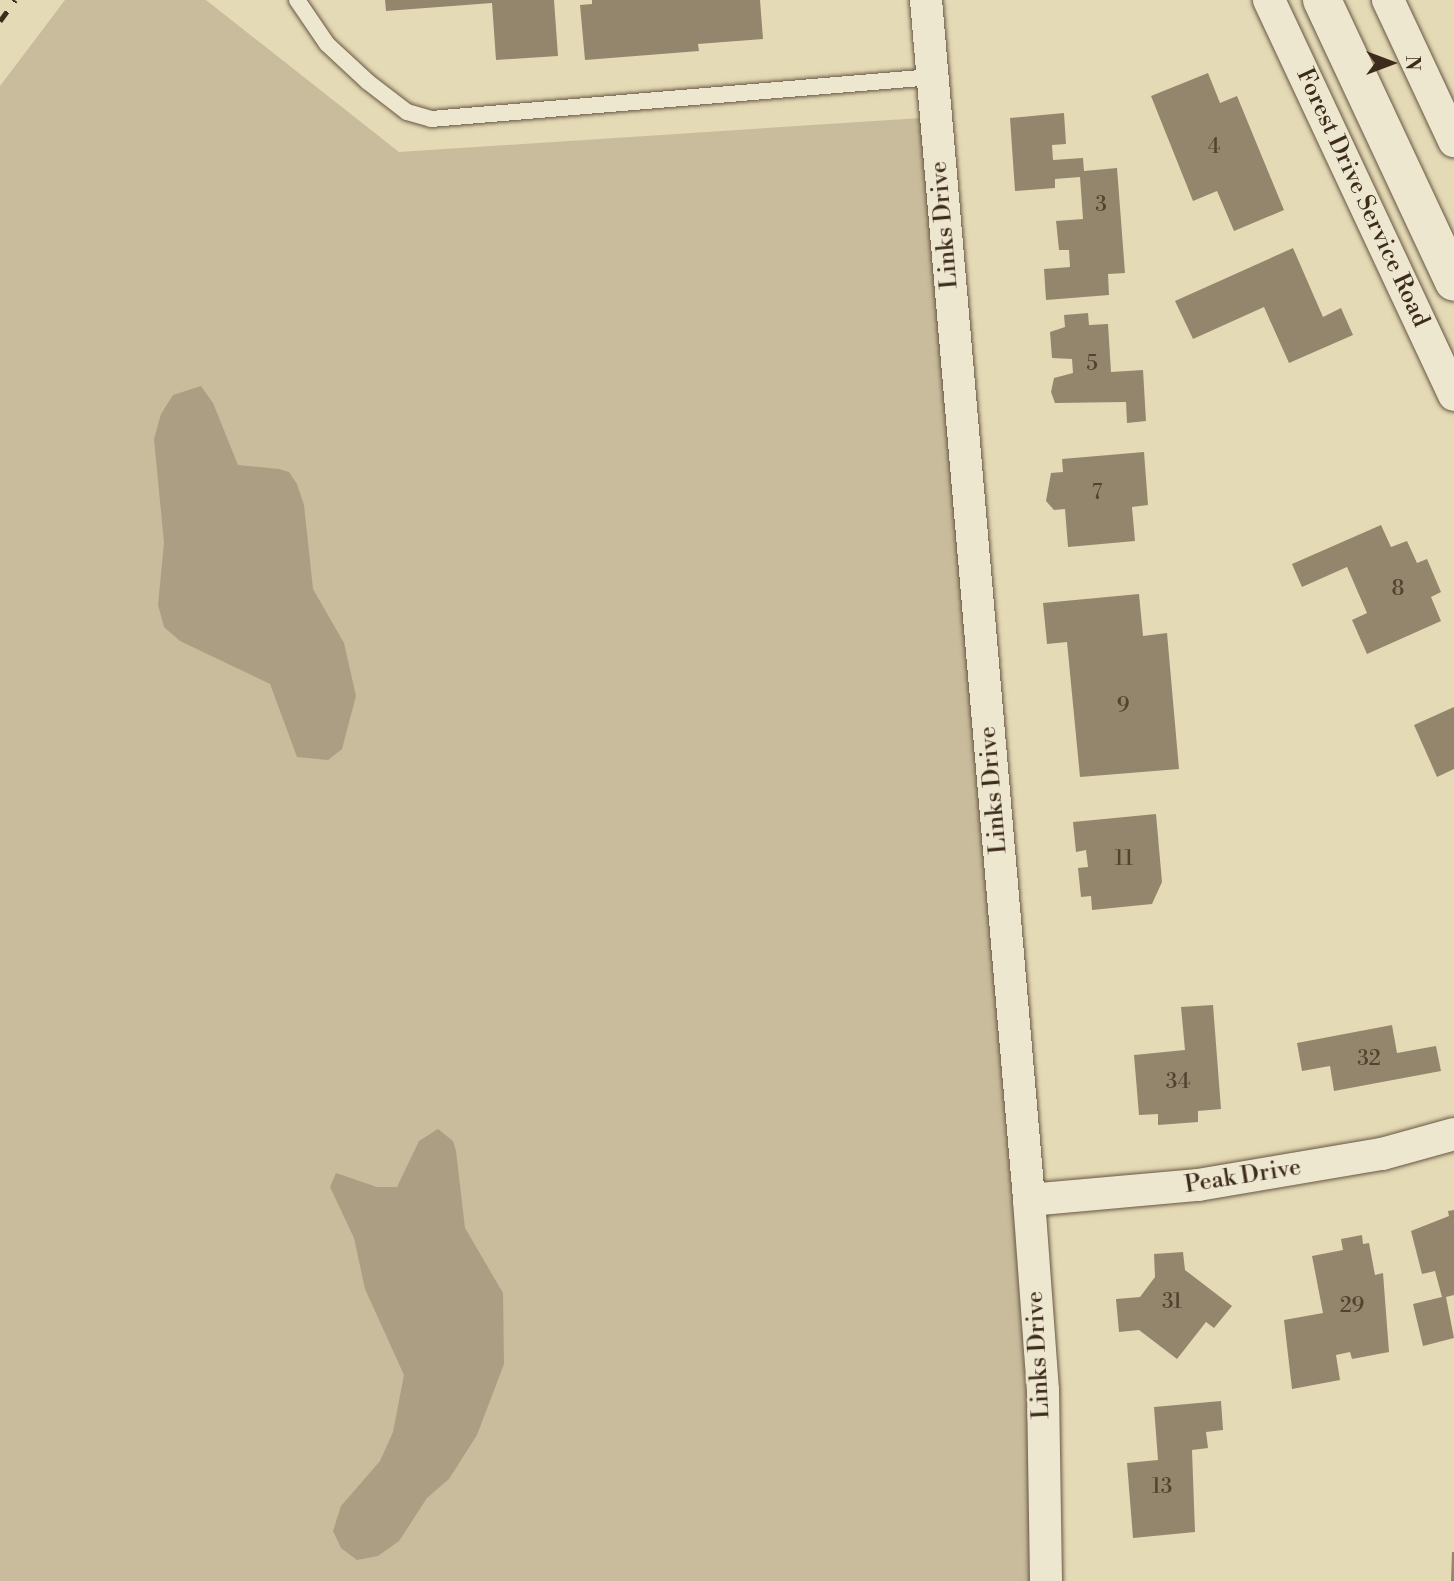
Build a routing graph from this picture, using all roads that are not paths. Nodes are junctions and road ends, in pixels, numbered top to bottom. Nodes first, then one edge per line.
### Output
1 (298, 0) edge
2 (926, 0) edge
3 (1269, 0) edge
4 (1322, 0) edge
5 (1388, 0) edge
6 (932, 77) junction
7 (1454, 141) edge
8 (1454, 282) edge
9 (1454, 396) edge
10 (1454, 1134) edge
11 (1030, 1200) junction
12 (1046, 1581) edge

1 - 6 lane
2 - 6 street, Links Drive
3 - 9 street, Forest Drive Service Road
4 - 8 main road
5 - 7 street
6 - 11 street, Links Drive
10 - 11 street, Peak Drive
11 - 12 street, Links Drive

